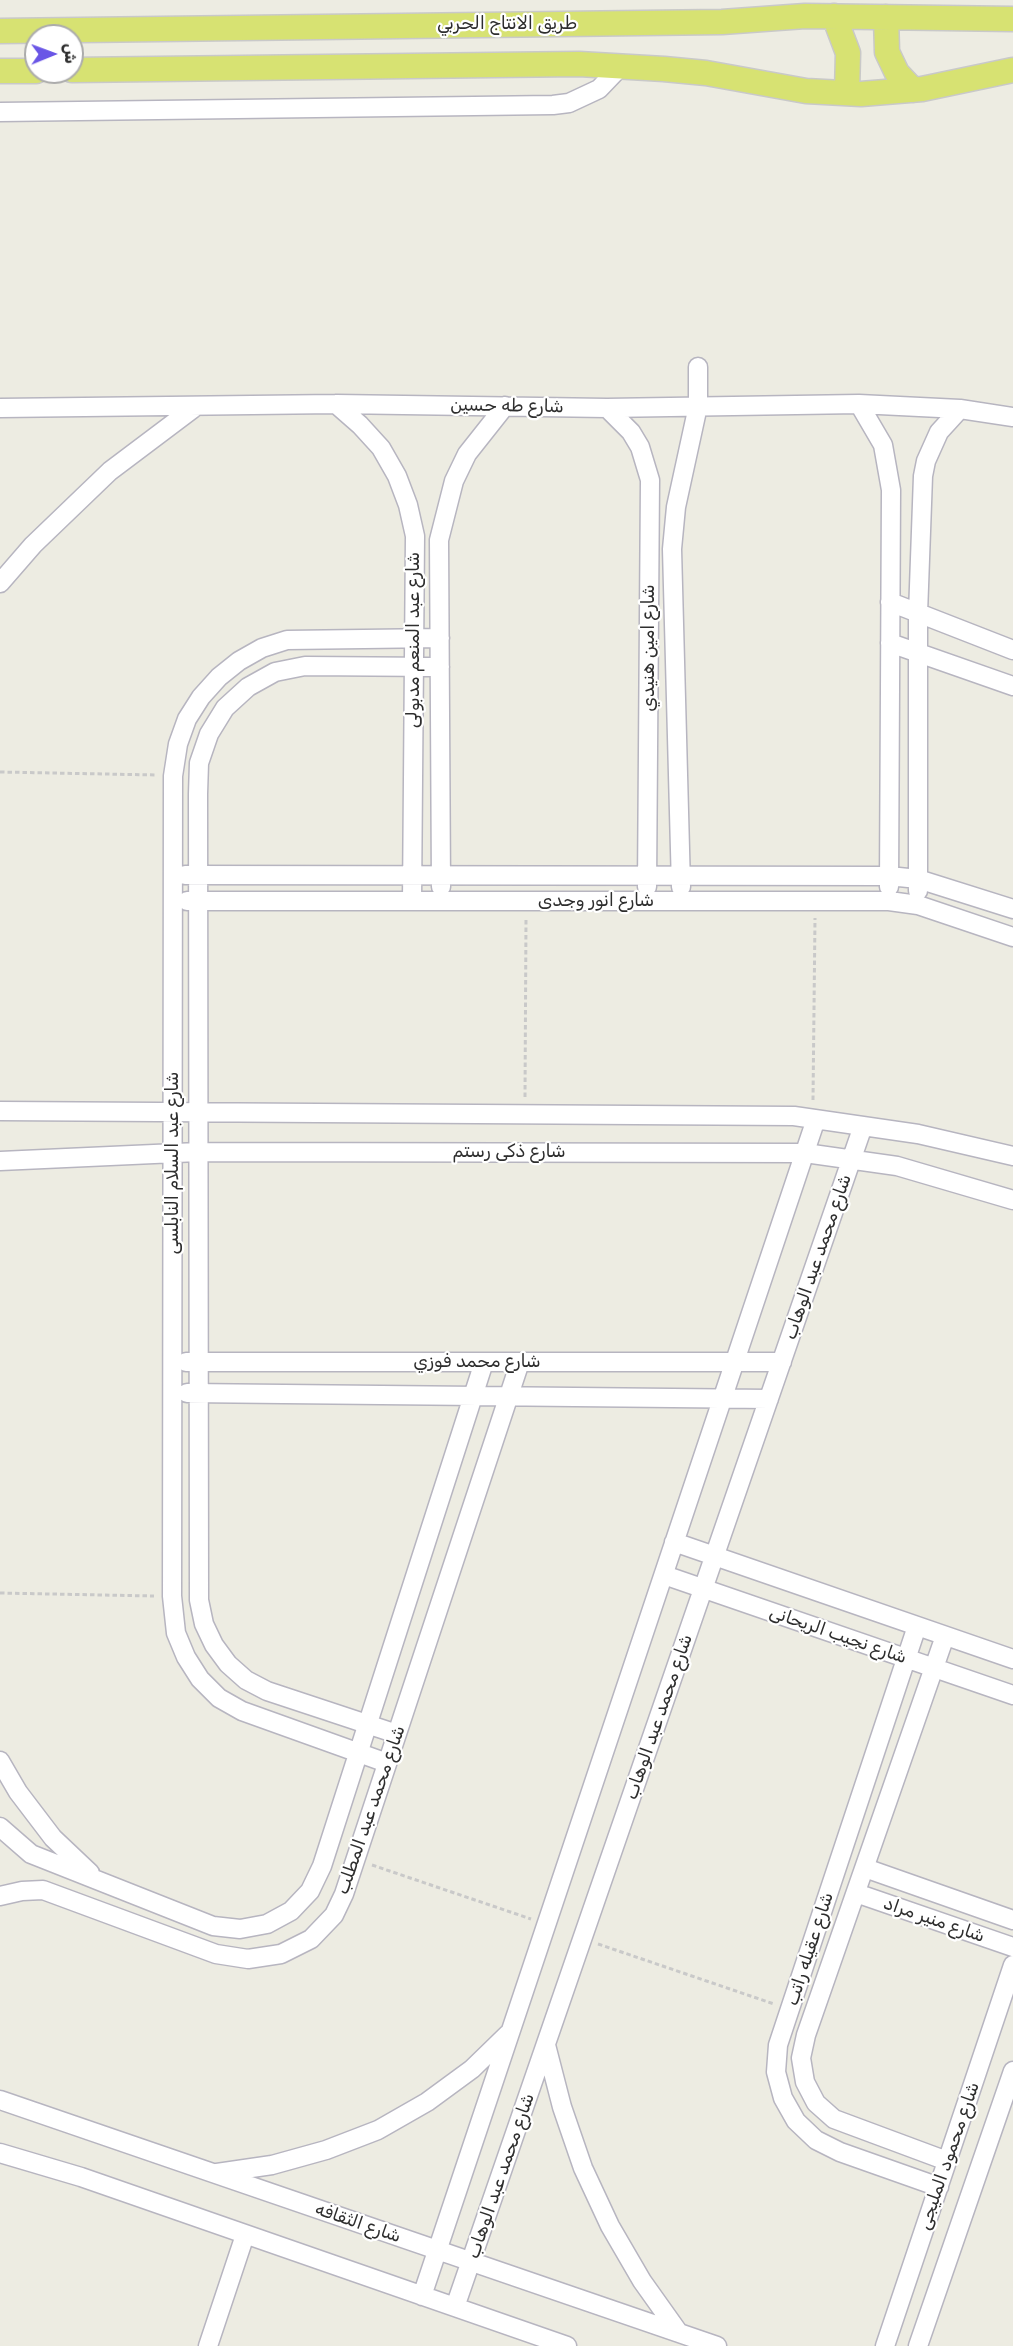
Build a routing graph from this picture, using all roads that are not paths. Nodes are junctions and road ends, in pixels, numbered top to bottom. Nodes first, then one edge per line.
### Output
1 (834, 16) junction
2 (886, 17) junction
3 (1013, 19) edge
4 (0, 31) edge
5 (622, 65) junction
6 (84, 70) edge
7 (1013, 70) edge
8 (0, 71) edge
9 (24, 71) edge
10 (913, 90) junction
11 (847, 93) junction
12 (0, 112) edge
13 (698, 367) dead end
14 (336, 404) junction
15 (859, 405) junction
16 (505, 406) junction
17 (698, 406) junction
18 (195, 407) junction
19 (0, 408) edge
20 (607, 408) junction
21 (960, 409) junction
22 (1013, 417) edge
23 (0, 583) edge
24 (891, 602) junction
25 (918, 614) junction
26 (414, 639) junction
27 (440, 639) junction
28 (890, 643) junction
29 (1013, 650) edge
30 (918, 653) junction
31 (414, 667) junction
32 (440, 667) junction
33 (1013, 686) edge
34 (173, 875) junction
35 (198, 875) junction
36 (412, 876) junction
37 (441, 876) junction
38 (647, 876) junction
39 (681, 876) junction
40 (889, 876) junction
41 (918, 879) junction
42 (173, 901) junction
43 (198, 901) junction
44 (412, 901) junction
45 (441, 901) junction
46 (647, 901) junction
47 (680, 901) junction
48 (889, 901) junction
49 (918, 905) junction
50 (1013, 909) edge
51 (1013, 937) edge
52 (0, 1111) edge
53 (173, 1114) junction
54 (198, 1114) junction
55 (814, 1119) junction
56 (863, 1126) junction
57 (198, 1152) junction
58 (173, 1153) junction
59 (805, 1154) junction
60 (1013, 1156) edge
61 (852, 1158) junction
62 (0, 1161) edge
63 (1013, 1200) edge
64 (735, 1361) junction
65 (173, 1362) junction
66 (198, 1362) junction
67 (484, 1362) junction
68 (520, 1362) junction
69 (782, 1362) junction
70 (173, 1392) junction
71 (198, 1393) junction
72 (473, 1395) junction
73 (509, 1395) junction
74 (723, 1397) junction
75 (769, 1399) junction
76 (675, 1542) junction
77 (714, 1556) junction
78 (664, 1575) junction
79 (704, 1588) junction
80 (917, 1626) junction
81 (945, 1636) junction
82 (907, 1658) junction
83 (1013, 1659) edge
84 (934, 1668) junction
85 (1013, 1695) edge
86 (366, 1724) junction
87 (397, 1734) junction
88 (357, 1752) junction
89 (0, 1761) edge
90 (387, 1763) junction
91 (0, 1827) edge
92 (865, 1868) junction
93 (95, 1878) junction
94 (856, 1893) junction
95 (0, 1896) edge
96 (1013, 1920) edge
97 (1013, 1947) edge
98 (1013, 1965) edge
99 (511, 2030) junction
100 (546, 2045) junction
101 (1013, 2071) edge
102 (0, 2100) edge
103 (0, 2153) edge
104 (948, 2161) junction
105 (215, 2173) junction
106 (939, 2187) junction
107 (245, 2235) junction
108 (437, 2251) junction
109 (471, 2262) junction
110 (422, 2296) junction
111 (455, 2307) junction
112 (679, 2333) junction
113 (208, 2346) edge
114 (567, 2346) edge
115 (717, 2346) edge
116 (885, 2346) edge
117 (918, 2346) edge

1 - 2 main road, طريق الانتاج الحربي
1 - 4 main road, طريق الانتاج الحربي
1 - 11 main road
2 - 3 main road, طريق الانتاج الحربي
2 - 10 main road
5 - 6 main road
5 - 11 main road
5 - 12 street
7 - 10 main road
8 - 9 main road
10 - 11 main road
13 - 17 street, شارع امين هنيدي
14 - 16 street, شارع طه حسين
14 - 18 street, شارع طه حسين
14 - 26 street, شارع عبد المنعم مدبولى
15 - 17 street, شارع طه حسين
15 - 21 street, شارع طه حسين
15 - 24 street
16 - 20 street, شارع طه حسين
16 - 27 street, شارع عبد المنعم مدبولى
17 - 20 street, شارع طه حسين
17 - 39 street, شارع امين هنيدي
18 - 19 street, شارع طه حسين
18 - 23 street
20 - 38 street, شارع امين هنيدي
21 - 22 street, شارع طه حسين
21 - 25 street
24 - 25 street
24 - 28 street
25 - 29 street
25 - 30 street
26 - 27 street, شارع عبد السلام النابلسى
26 - 31 street, شارع عبد المنعم مدبولى
26 - 34 street, شارع عبد السلام النابلسى
27 - 32 street, شارع عبد المنعم مدبولى
28 - 30 street
28 - 40 street
30 - 33 street
30 - 41 street
31 - 32 street, شارع عبد السلام النابلسى
31 - 35 street, شارع عبد السلام النابلسى
31 - 36 street, شارع عبد المنعم مدبولى
32 - 37 street, شارع عبد المنعم مدبولى
34 - 35 street, شارع انور وجدى
34 - 42 street, شارع عبد السلام النابلسى
35 - 36 street, شارع انور وجدى
35 - 43 street, شارع عبد السلام النابلسى
36 - 37 street, شارع انور وجدى
36 - 44 street, شارع عبد المنعم مدبولى
37 - 38 street, شارع انور وجدى
37 - 45 street, شارع عبد المنعم مدبولى
38 - 39 street, شارع انور وجدى
38 - 46 street, شارع امين هنيدي
39 - 40 street, شارع انور وجدى
39 - 47 street, شارع امين هنيدي
40 - 41 street, شارع انور وجدى
40 - 48 street
41 - 49 street
41 - 50 street, شارع انور وجدى
42 - 43 street, شارع انور وجدى
42 - 53 street, شارع عبد السلام النابلسى
43 - 44 street, شارع انور وجدى
43 - 54 street, شارع عبد السلام النابلسى
44 - 45 street, شارع انور وجدى
45 - 46 street, شارع انور وجدى
46 - 47 street, شارع انور وجدى
47 - 48 street, شارع انور وجدى
48 - 49 street, شارع انور وجدى
49 - 51 street, شارع انور وجدى
52 - 53 street, شارع ذكى رستم
53 - 54 street, شارع ذكى رستم
53 - 58 street, شارع عبد السلام النابلسى
54 - 55 street, شارع ذكى رستم
54 - 57 street, شارع عبد السلام النابلسى
55 - 56 street, شارع ذكى رستم
55 - 59 street, شارع محمد عبد الوهاب
56 - 60 street, شارع ذكى رستم
56 - 61 street, شارع محمد عبد الوهاب
57 - 58 street, شارع ذكى رستم
57 - 59 street, شارع ذكى رستم
57 - 66 street, شارع عبد السلام النابلسى
58 - 62 street, شارع ذكى رستم
58 - 65 street, شارع عبد السلام النابلسى
59 - 61 street, شارع ذكى رستم
59 - 64 street, شارع محمد عبد الوهاب
61 - 63 street, شارع ذكى رستم
61 - 69 street, شارع محمد عبد الوهاب
64 - 68 street, شارع محمد فوزي
64 - 69 street, شارع محمد فوزي
64 - 74 street, شارع محمد عبد الوهاب
65 - 66 street, شارع محمد فوزي
65 - 70 street, شارع عبد السلام النابلسى
66 - 67 street, شارع محمد فوزي
66 - 71 street, شارع عبد السلام النابلسى
67 - 68 street, شارع محمد فوزي
67 - 72 street, شارع محمد عبد المطلب
68 - 73 street, شارع محمد عبد المطلب
69 - 75 street, شارع محمد عبد الوهاب
70 - 71 street, شارع محمد فوزي
70 - 88 street, شارع عبد السلام النابلسى
71 - 72 street, شارع محمد فوزي
71 - 86 street, شارع عبد السلام النابلسى
72 - 73 street, شارع محمد فوزي
72 - 86 street, شارع محمد عبد المطلب
73 - 74 street, شارع محمد فوزي
73 - 87 street, شارع محمد عبد المطلب
74 - 75 street, شارع محمد فوزي
74 - 76 street, شارع محمد عبد الوهاب
75 - 77 street, شارع محمد عبد الوهاب
76 - 77 street, شارع نجيب الريحانى
76 - 78 street, شارع محمد عبد الوهاب
77 - 79 street, شارع محمد عبد الوهاب
77 - 80 street, شارع نجيب الريحانى
78 - 79 street, شارع نجيب الريحانى
78 - 99 street, شارع محمد عبد الوهاب
79 - 82 street, شارع نجيب الريحانى
79 - 100 street, شارع محمد عبد الوهاب
80 - 81 street, شارع نجيب الريحانى
80 - 82 street, شارع عقيله راتب
81 - 83 street, شارع نجيب الريحانى
81 - 84 street, شارع عقيله راتب
82 - 84 street, شارع نجيب الريحانى
82 - 106 street, شارع عقيله راتب
84 - 85 street, شارع نجيب الريحانى
84 - 92 street, شارع عقيله راتب
86 - 87 street, شارع عبد السلام النابلسى
86 - 88 street, شارع محمد عبد المطلب
87 - 90 street, شارع محمد عبد المطلب
88 - 90 street, شارع عبد السلام النابلسى
88 - 93 street, شارع محمد عبد المطلب
89 - 93 street
90 - 95 street, شارع محمد عبد المطلب
91 - 93 street, شارع محمد عبد المطلب
92 - 94 street, شارع عقيله راتب
92 - 96 street, شارع منير مراد
94 - 97 street, شارع منير مراد
94 - 104 street, شارع عقيله راتب
98 - 104 street, شارع محمود المليجى
99 - 105 street
99 - 108 street, شارع محمد عبد الوهاب
100 - 109 street, شارع محمد عبد الوهاب
100 - 112 street
101 - 117 street, شارع محمود المليجى
102 - 105 street, شارع الثقافه
103 - 107 street
104 - 106 street, شارع محمود المليجى
105 - 108 street, شارع الثقافه
106 - 116 street, شارع محمود المليجى
107 - 110 street
107 - 113 street
108 - 109 street, شارع الثقافه
108 - 110 street, شارع محمد عبد الوهاب
109 - 111 street, شارع محمد عبد الوهاب
109 - 112 street, شارع الثقافه
110 - 111 street
111 - 114 street
112 - 115 street, شارع الثقافه

